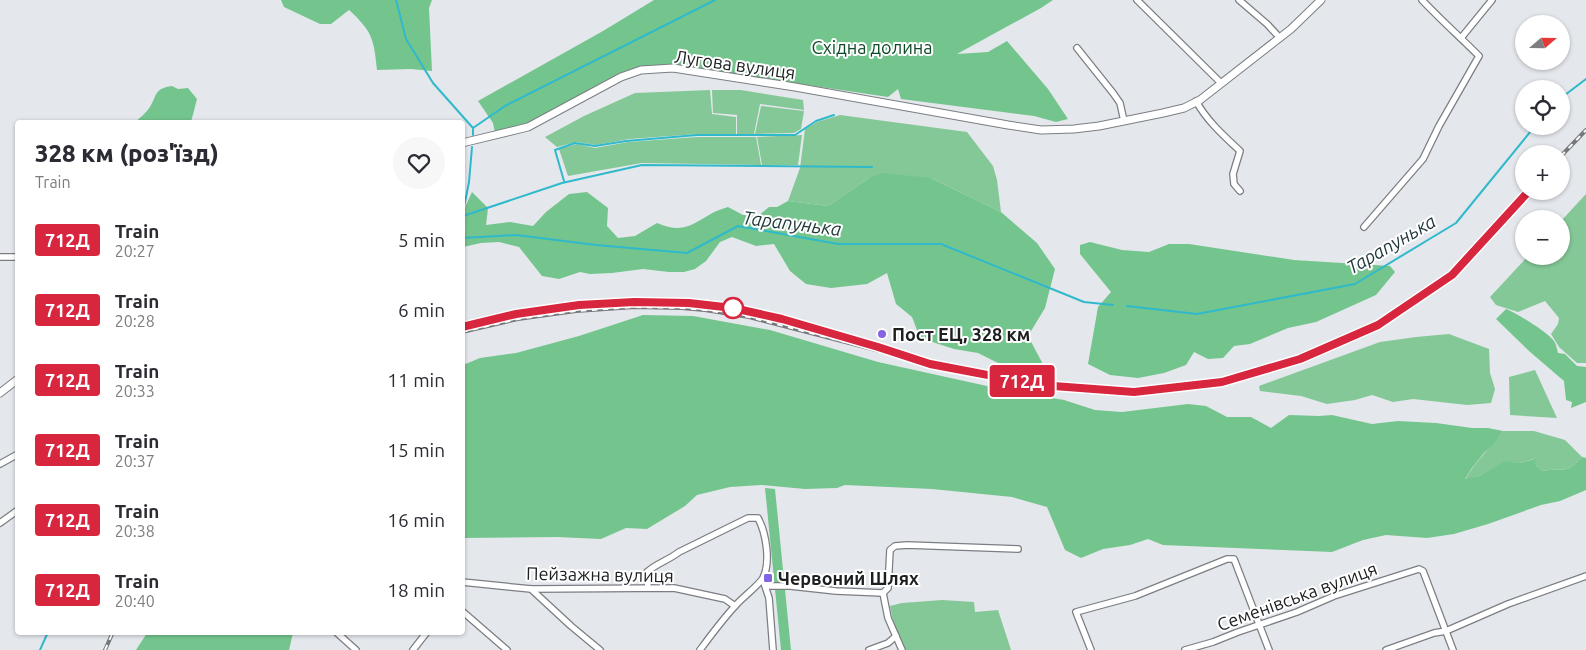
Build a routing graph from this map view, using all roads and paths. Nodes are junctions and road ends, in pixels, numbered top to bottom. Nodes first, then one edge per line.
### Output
1 (1137, 0) edge
2 (1239, 0) edge
3 (1422, 0) edge
4 (1492, 0) edge
5 (1319, 1) edge
6 (1280, 38) junction
7 (1461, 38) junction
8 (1077, 48) dead end
9 (1221, 83) junction
10 (1196, 101) junction
11 (1124, 121) junction
12 (465, 142) edge
13 (1240, 191) dead end
14 (1364, 227) dead end
15 (15, 256) edge
16 (0, 257) edge
17 (15, 381) edge
18 (0, 393) edge
19 (15, 456) edge
20 (0, 464) edge
21 (15, 512) edge
22 (0, 523) edge
23 (1018, 549) dead end
24 (1586, 576) edge
25 (762, 580) junction
26 (465, 582) edge
27 (766, 586) junction
28 (648, 588) junction
29 (532, 589) junction
30 (886, 590) junction
31 (734, 606) junction
32 (465, 614) edge
33 (1260, 624) junction
34 (1446, 631) junction
35 (339, 635) edge
36 (425, 635) edge
37 (896, 636) junction
38 (356, 650) edge
39 (413, 650) edge
40 (507, 650) edge
41 (600, 650) edge
42 (700, 650) edge
43 (773, 650) edge
44 (869, 650) edge
45 (902, 650) edge
46 (1091, 650) edge
47 (1185, 650) edge
48 (1270, 650) edge
49 (1386, 650) edge
50 (1453, 650) edge

1 - 9 street
2 - 6 street
3 - 7 street
4 - 7 street
5 - 6 street, Лугова вулиця
6 - 9 street, Лугова вулиця
7 - 14 street
8 - 11 street
9 - 10 street, Лугова вулиця
10 - 11 street, Лугова вулиця
10 - 13 street
11 - 12 street, Лугова вулиця
15 - 16 street
17 - 18 street
19 - 20 street
21 - 22 street
23 - 30 street
24 - 34 street
25 - 27 street
25 - 28 street
25 - 31 street
26 - 29 street, Пейзажна вулиця
27 - 30 street
27 - 43 street
28 - 29 street, Пейзажна вулиця
28 - 31 street, Пейзажна вулиця
29 - 41 street
30 - 37 street
31 - 42 street
32 - 40 street
33 - 34 street, Семенівська вулиця
33 - 46 street
33 - 47 street, Семенівська вулиця
33 - 48 street
34 - 49 street
34 - 50 street
35 - 38 street
36 - 39 street
37 - 44 street
37 - 45 street

